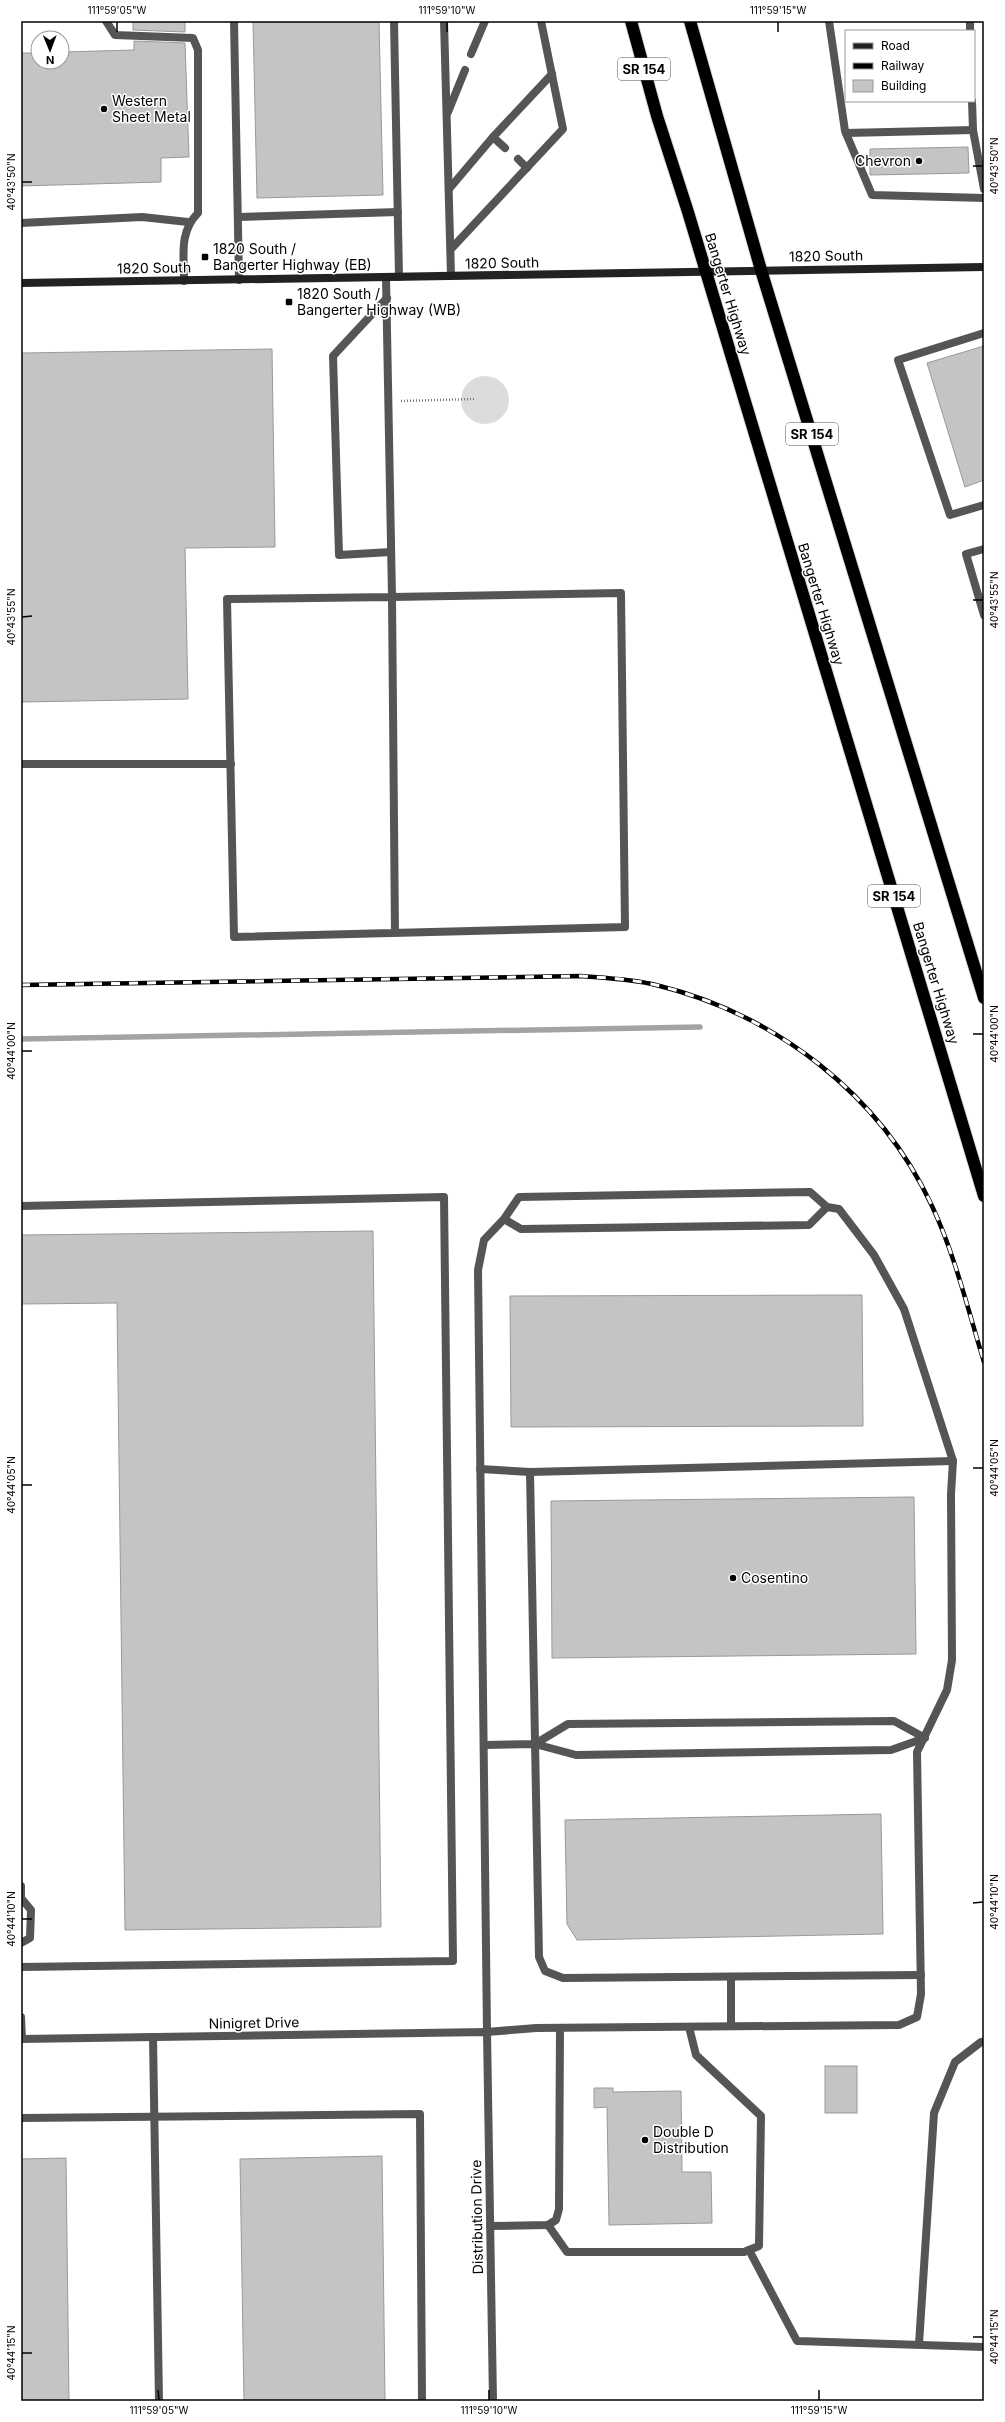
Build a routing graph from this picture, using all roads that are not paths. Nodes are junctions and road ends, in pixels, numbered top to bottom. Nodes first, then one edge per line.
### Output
1 (106, 21) edge
2 (234, 21) edge
3 (394, 21) edge
4 (444, 21) edge
5 (485, 21) edge
6 (541, 21) edge
7 (631, 21) edge
8 (690, 21) edge
9 (830, 21) edge
10 (471, 54) dead end
11 (465, 70) dead end
12 (552, 74) junction
13 (972, 102) edge
14 (447, 115) junction
15 (973, 130) junction
16 (846, 133) junction
17 (493, 137) junction
18 (505, 148) dead end
19 (518, 160) dead end
20 (527, 168) junction
21 (449, 188) junction
22 (984, 189) edge
23 (984, 198) edge
24 (398, 212) junction
25 (238, 217) junction
26 (188, 222) junction
27 (21, 223) edge
28 (451, 249) junction
29 (984, 267) edge
30 (761, 270) junction
31 (706, 272) junction
32 (452, 276) junction
33 (399, 277) junction
34 (386, 278) junction
35 (239, 280) junction
36 (184, 281) junction
37 (21, 283) edge
38 (387, 298) junction
39 (984, 332) edge
40 (984, 505) edge
41 (984, 549) edge
42 (391, 552) junction
43 (392, 597) junction
44 (984, 615) edge
45 (21, 764) edge
46 (230, 764) junction
47 (395, 933) junction
48 (984, 998) edge
49 (984, 1196) edge
50 (21, 1206) edge
51 (827, 1207) junction
52 (504, 1219) junction
53 (953, 1461) junction
54 (480, 1469) junction
55 (530, 1472) junction
56 (924, 1738) junction
57 (535, 1744) junction
58 (484, 1745) junction
59 (21, 1886) edge
60 (21, 1898) edge
61 (21, 1943) edge
62 (21, 1967) edge
63 (921, 1975) junction
64 (731, 1977) junction
65 (21, 2017) edge
66 (731, 2026) junction
67 (689, 2027) junction
68 (560, 2028) junction
69 (487, 2032) junction
70 (153, 2037) junction
71 (21, 2040) edge
72 (984, 2042) edge
73 (155, 2116) junction
74 (21, 2118) edge
75 (548, 2225) junction
76 (490, 2226) junction
77 (749, 2250) junction
78 (919, 2344) junction
79 (984, 2347) edge
80 (159, 2401) edge
81 (422, 2401) edge
82 (493, 2401) edge

1 - 26 street
2 - 25 street
3 - 24 street
4 - 14 street
5 - 10 street
6 - 12 street
7 - 31 highway, Bangerter Highway / SR 154
8 - 30 highway, SR 154
9 - 16 street
11 - 14 street
12 - 17 street
12 - 20 street
13 - 15 street
14 - 21 street
15 - 16 street
15 - 22 street
16 - 23 street
17 - 18 street
17 - 21 street
19 - 20 street
20 - 28 street
21 - 28 street
24 - 25 street
24 - 33 street
25 - 35 street
26 - 27 street
26 - 36 street
28 - 32 street
29 - 30 street, 1820 South
30 - 31 street, 1820 South
30 - 48 highway, SR 154
31 - 32 street, 1820 South
31 - 49 highway, Bangerter Highway / SR 154
32 - 33 street, 1820 South
33 - 34 street, 1820 South
34 - 35 street, 1820 South
34 - 38 street
35 - 36 street, 1820 South
36 - 37 street, 1820 South
38 - 42 street
38 - 42 street
39 - 40 street
41 - 44 street
42 - 43 street
43 - 46 street
43 - 47 street
43 - 47 street
45 - 46 street
46 - 47 street
50 - 62 street
51 - 52 street
51 - 52 street, Distribution Drive
51 - 53 street
52 - 54 street, Distribution Drive
53 - 55 street
53 - 56 street
54 - 55 street
54 - 58 street, Distribution Drive
55 - 57 street
56 - 57 street
56 - 57 street
56 - 63 street
57 - 58 street
57 - 64 street
58 - 69 street, Distribution Drive
59 - 60 street
60 - 61 street
63 - 64 street
63 - 66 street, Ninigret Drive
64 - 66 street
65 - 71 street
66 - 67 street, Ninigret Drive
67 - 68 street, Ninigret Drive
67 - 77 street
68 - 69 street, Ninigret Drive
68 - 75 street
69 - 70 street, Ninigret Drive
69 - 76 street, Distribution Drive
70 - 71 street, Ninigret Drive
70 - 73 street
72 - 78 street
73 - 74 street
73 - 80 street
73 - 81 street
75 - 76 street
75 - 77 street
76 - 82 street, Distribution Drive
77 - 78 street
78 - 79 street

